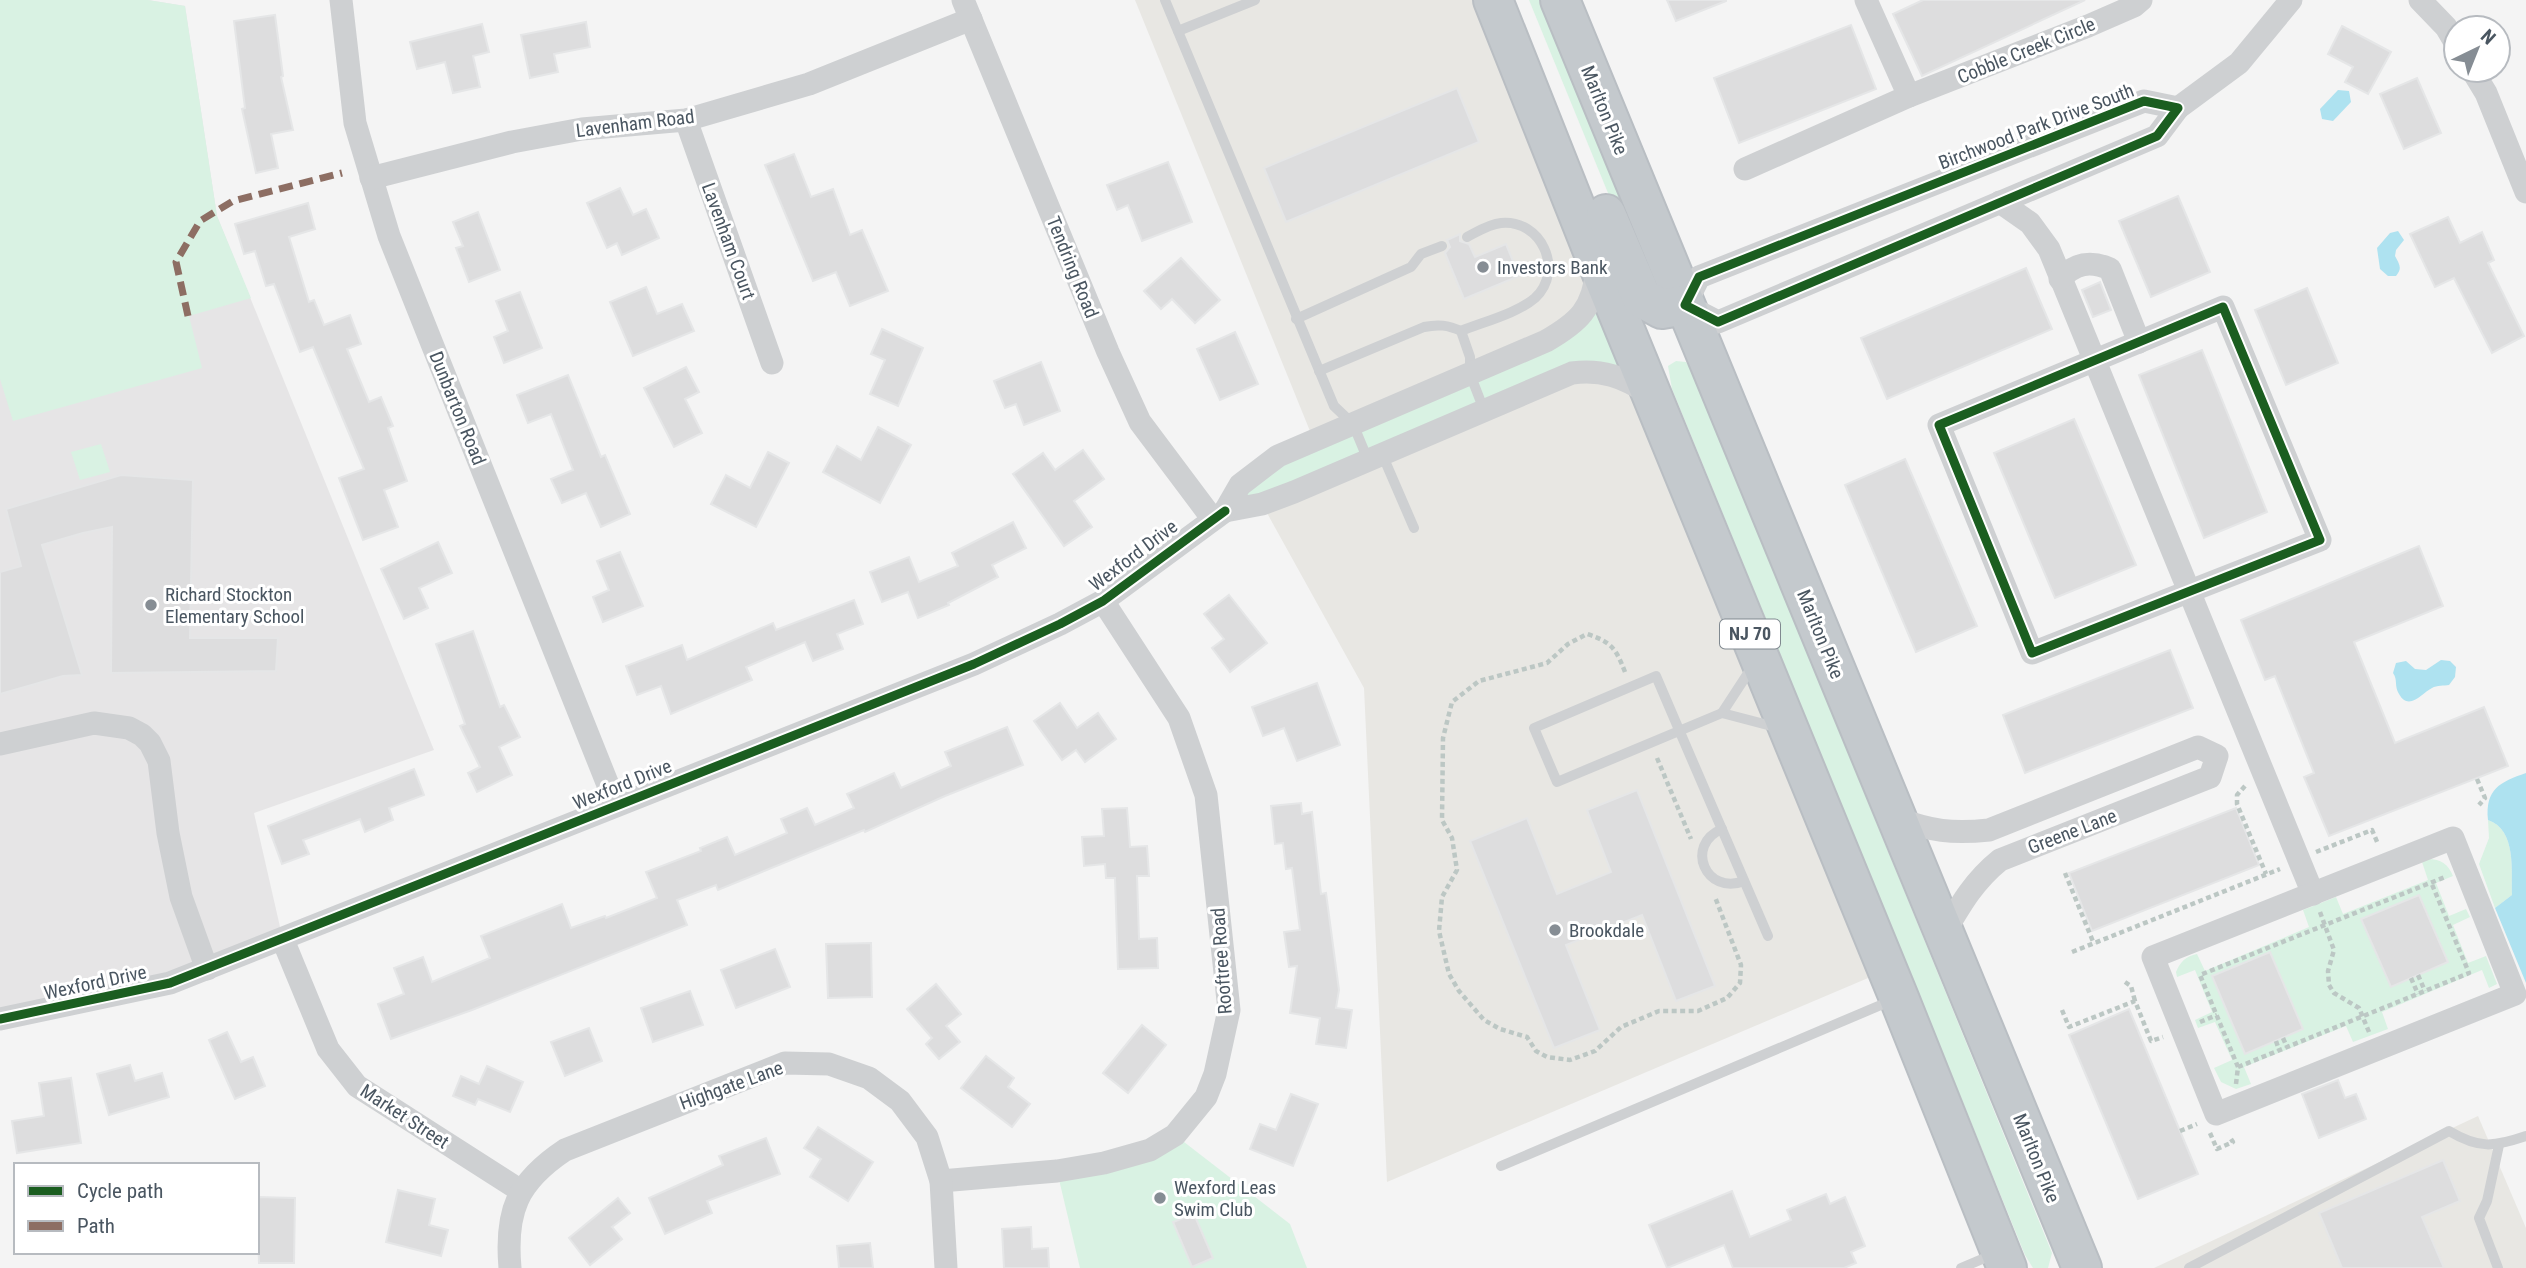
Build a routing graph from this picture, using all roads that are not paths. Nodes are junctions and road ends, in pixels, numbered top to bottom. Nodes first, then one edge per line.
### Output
1 (341, 0) edge
2 (1165, 0) edge
3 (1255, 0) edge
4 (1493, 0) edge
5 (1514, 0) edge
6 (1560, 0) edge
7 (1866, 0) edge
8 (2141, 0) edge
9 (2291, 0) edge
10 (2420, 0) edge
11 (967, 9) edge
12 (2442, 23) edge
13 (1178, 31) junction
14 (2481, 84) edge
15 (1909, 96) junction
16 (2178, 108) junction
17 (686, 120) junction
18 (1745, 169) dead end
19 (371, 178) junction
20 (2526, 192) edge
21 (2000, 202) junction
22 (1467, 237) dead end
23 (1442, 246) dead end
24 (1598, 264) junction
25 (2060, 279) junction
26 (1685, 304) junction
27 (1296, 319) junction
28 (1461, 331) junction
29 (2139, 342) junction
30 (2094, 361) junction
31 (772, 363) dead end
32 (1318, 371) junction
33 (1470, 374) junction
34 (1651, 395) junction
35 (1485, 410) junction
36 (1353, 424) junction
37 (1375, 457) junction
38 (1219, 514) junction
39 (1414, 528) dead end
40 (2189, 592) junction
41 (1104, 601) junction
42 (1759, 656) junction
43 (1722, 713) junction
44 (1679, 729) junction
45 (1789, 730) junction
46 (2251, 742) junction
47 (0, 744) edge
48 (2217, 756) junction
49 (617, 805) junction
50 (1896, 818) junction
51 (1722, 829) junction
52 (1744, 881) junction
53 (2315, 899) junction
54 (1944, 933) junction
55 (1768, 936) dead end
56 (283, 940) junction
57 (207, 969) junction
58 (1899, 998) junction
59 (0, 1019) edge
60 (2526, 1136) edge
61 (2499, 1145) junction
62 (1501, 1166) dead end
63 (941, 1181) junction
64 (521, 1191) junction
65 (2003, 1260) edge
66 (510, 1268) edge
67 (946, 1268) edge
68 (1961, 1268) edge
69 (2082, 1268) edge
70 (2189, 1268) edge
71 (2498, 1268) edge

1 - 19 street, Dunbarton Road
2 - 13 lane
3 - 13 lane
4 - 24 highway, NJ 70
5 - 26 highway
6 - 26 highway, Marlton Pike
7 - 15 street
8 - 15 street, Cobble Creek Circle
9 - 16 street
10 - 12 street
11 - 17 street, Lavenham Road
11 - 38 street, Tendring Road
13 - 27 lane
14 - 20 street
15 - 18 street, Cobble Creek Circle
16 - 21 street
16 - 26 street, Birchwood Park Drive South
17 - 19 street, Lavenham Road
17 - 31 street, Lavenham Court
19 - 49 street, Dunbarton Road
21 - 25 street
21 - 26 street
22 - 28 lane
23 - 27 lane
24 - 33 street, Wexford Drive
24 - 34 highway, NJ 70
25 - 29 street
25 - 30 street
26 - 50 highway, Marlton Pike
27 - 32 lane
28 - 32 lane
28 - 33 lane
29 - 30 street
29 - 40 street
30 - 40 street
30 - 40 street
32 - 36 lane
33 - 35 lane
33 - 36 street, Wexford Drive
34 - 35 street, Wexford Drive
34 - 42 highway, NJ 70
35 - 37 street, Wexford Drive
36 - 37 lane
36 - 38 street, Wexford Drive
37 - 38 street, Wexford Drive
37 - 39 lane
38 - 41 street, Wexford Drive
40 - 46 street
41 - 49 street, Wexford Drive
41 - 63 street, Rooftree Road
42 - 43 lane
42 - 45 highway, NJ 70
43 - 44 lane
43 - 45 lane
44 - 44 lane
44 - 51 lane
45 - 58 highway, NJ 70
46 - 48 street, Greene Lane
46 - 53 street
47 - 57 street
48 - 50 street, Greene Lane
48 - 54 street, Greene Lane
49 - 56 street, Wexford Drive
50 - 54 highway, Marlton Pike
51 - 52 lane
51 - 52 lane
52 - 55 lane
53 - 53 street
54 - 69 highway, Marlton Pike
56 - 57 street, Wexford Drive
56 - 64 street, Market Street
57 - 59 street, Wexford Drive
58 - 62 lane
58 - 65 highway, NJ 70
60 - 61 lane
61 - 70 lane
61 - 71 lane
63 - 64 street, Highgate Lane
63 - 67 street, Highgate Lane
64 - 66 street, Highgate Lane
65 - 68 lane

